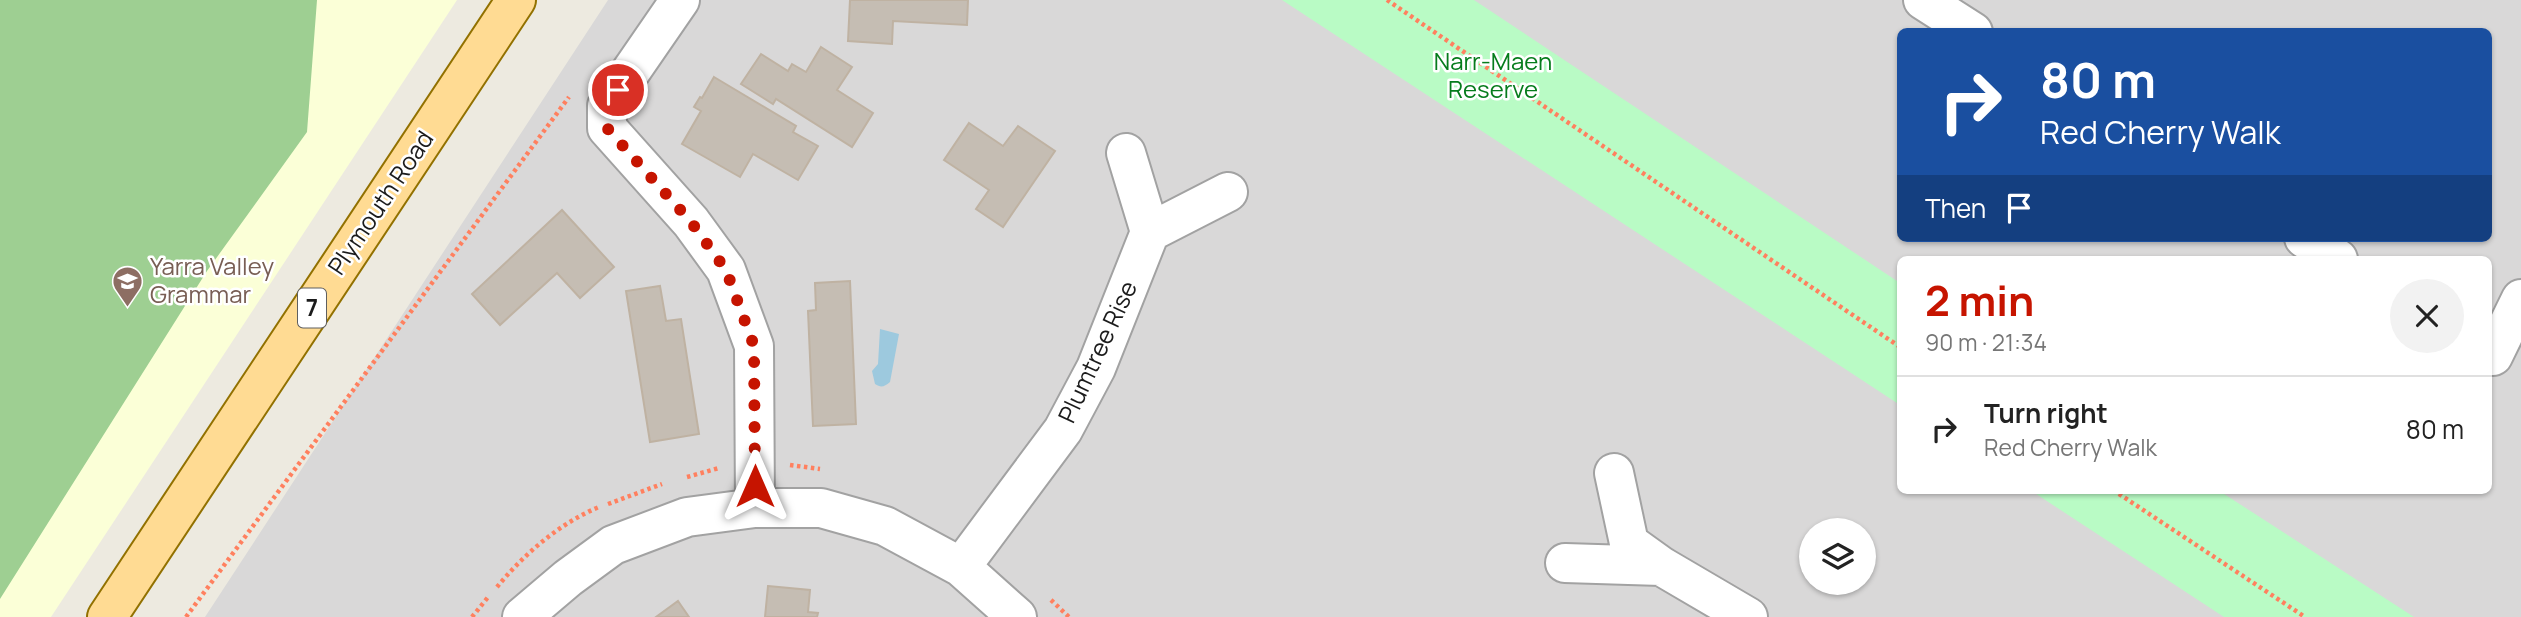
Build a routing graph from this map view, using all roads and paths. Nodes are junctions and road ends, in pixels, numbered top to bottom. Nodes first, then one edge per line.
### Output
1 (516, 0) edge
2 (680, 0) edge
3 (1387, 0) edge
4 (1923, 0) edge
5 (1967, 28) edge
6 (575, 89) dead end
7 (1126, 153) dead end
8 (1228, 192) dead end
9 (1150, 232) junction
10 (2310, 242) edge
11 (2332, 256) edge
12 (2521, 299) edge
13 (1897, 345) edge
14 (2501, 359) edge
15 (1614, 473) dead end
16 (2119, 494) edge
17 (755, 508) junction
18 (1565, 563) dead end
19 (1661, 566) junction
20 (961, 567) junction
21 (107, 617) edge
22 (186, 617) edge
23 (522, 617) edge
24 (1017, 617) edge
25 (1748, 617) edge
26 (2305, 617) edge

1 - 21 main road, Plymouth Road / 7
2 - 17 street
3 - 13 path
4 - 5 street
6 - 22 path
7 - 9 street
8 - 9 street
9 - 20 street, Plumtree Rise
10 - 11 street
12 - 14 street
15 - 19 street
16 - 26 path
17 - 20 street
17 - 23 street
18 - 19 street
19 - 25 street
20 - 24 street

